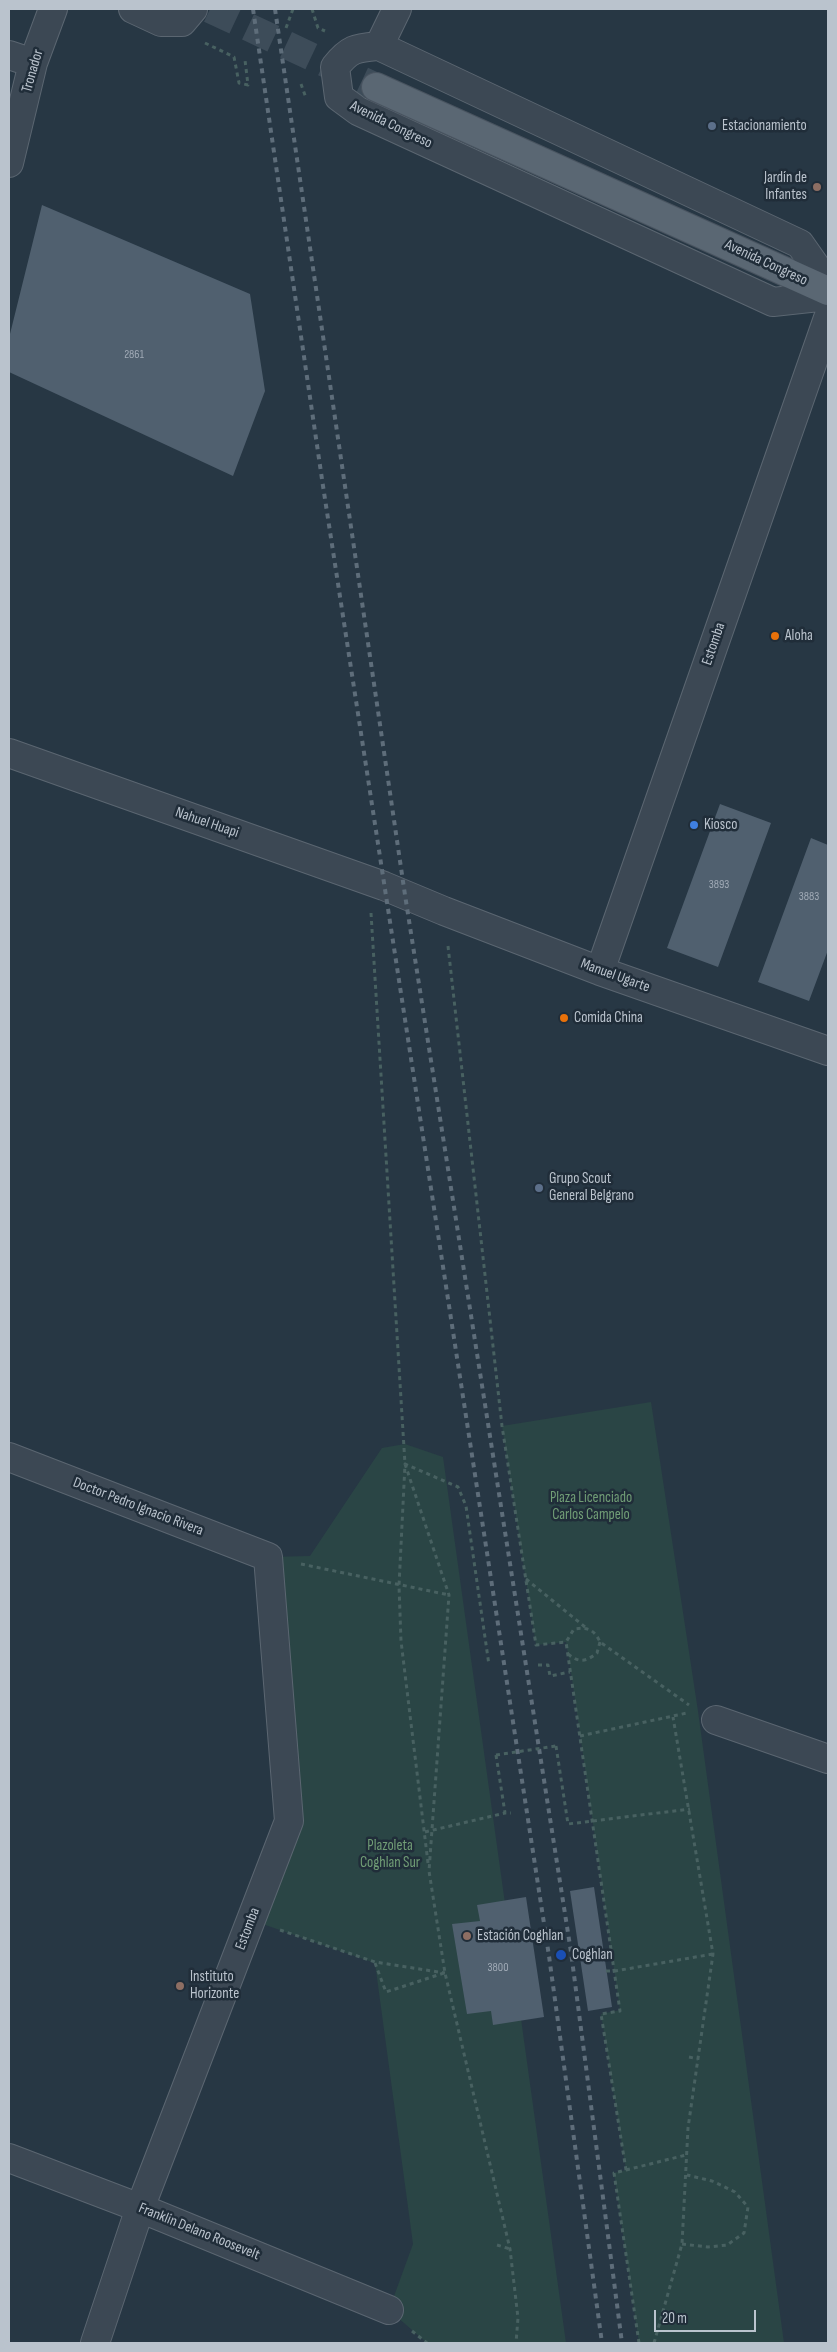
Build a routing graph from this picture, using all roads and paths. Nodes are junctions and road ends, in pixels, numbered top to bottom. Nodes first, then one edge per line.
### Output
1 (53, 9) edge
2 (133, 9) edge
3 (194, 9) edge
4 (293, 9) edge
5 (397, 9) edge
6 (286, 28) dead end
7 (379, 46) junction
8 (234, 56) dead end
9 (21, 59) edge
10 (245, 60) dead end
11 (376, 87) tunnel mouth
12 (9, 163) edge
13 (828, 284) edge
14 (828, 292) edge
15 (828, 296) edge
16 (828, 318) edge
17 (9, 753) edge
18 (368, 880) junction
19 (404, 895) joint
20 (444, 911) junction
21 (600, 970) junction
22 (828, 1051) edge
23 (9, 1457) edge
24 (406, 1464) junction
25 (268, 1557) junction
26 (526, 1578) junction
27 (399, 1586) junction
28 (449, 1595) junction
29 (585, 1627) junction
30 (566, 1642) junction
31 (600, 1642) junction
32 (568, 1653) junction
33 (489, 1665) dead end
34 (538, 1665) dead end
35 (571, 1672) junction
36 (673, 1716) junction
37 (707, 1716) junction
38 (580, 1736) junction
39 (828, 1759) edge
40 (564, 1805) junction
41 (559, 1806) dead end
42 (690, 1809) junction
43 (511, 1812) dead end
44 (505, 1813) junction
45 (592, 1821) junction
46 (433, 1830) junction
47 (425, 1832) junction
48 (429, 1871) junction
49 (251, 1920) junction
50 (713, 1954) junction
51 (375, 1962) junction
52 (606, 1971) dead end
53 (615, 1971) junction
54 (445, 1972) junction
55 (689, 2057) dead end
56 (698, 2058) junction
57 (686, 2155) junction
58 (9, 2158) edge
59 (626, 2170) junction
60 (687, 2175) junction
61 (140, 2208) junction
62 (682, 2244) junction
63 (497, 2245) dead end
64 (510, 2249) junction
65 (388, 2310) dead end
66 (95, 2343) edge
67 (516, 2343) edge
68 (639, 2343) edge
69 (654, 2343) edge

1 - 9 street, Tronador
2 - 3 street
4 - 6 path
5 - 7 street
7 - 13 street, Avenida Congreso
7 - 15 street, Avenida Congreso
8 - 10 path
9 - 12 street, Tronador
11 - 14 main road, Avenida Congreso
16 - 21 street, Estomba
17 - 18 street, Nahuel Huapi
18 - 19 street, Nahuel Huapi
18 - 24 path
19 - 20 street, Manuel Ugarte
20 - 21 street, Manuel Ugarte
20 - 26 path
21 - 22 street, Manuel Ugarte
23 - 25 street, Doctor Pedro Ignacio Rivera
24 - 27 path
24 - 28 path
24 - 33 path
25 - 27 path
25 - 49 street, Estomba
26 - 29 path
26 - 30 path
27 - 28 path
27 - 47 path
28 - 46 path
29 - 30 path
29 - 31 path
30 - 32 path
31 - 32 path
31 - 37 path
32 - 35 path
34 - 35 path
35 - 38 path
36 - 37 path
36 - 38 path
36 - 42 path
37 - 39 street
38 - 45 path
40 - 41 path
40 - 44 path, bridge
40 - 45 path
42 - 45 path
42 - 50 path
43 - 44 path
44 - 46 path
45 - 53 path
46 - 47 path
46 - 48 path
47 - 48 path
48 - 54 path
49 - 51 path
49 - 61 street, Estomba
50 - 53 path
50 - 56 path
51 - 54 path
51 - 54 path
52 - 53 path
53 - 59 path
54 - 64 path
55 - 56 path
56 - 57 path
57 - 59 path
57 - 60 path
58 - 61 street, Franklin Delano Roosevelt
59 - 68 path
60 - 62 path
60 - 62 path
61 - 65 street, Franklin Delano Roosevelt
61 - 66 street, Estomba
62 - 69 path
63 - 64 path
64 - 67 path

